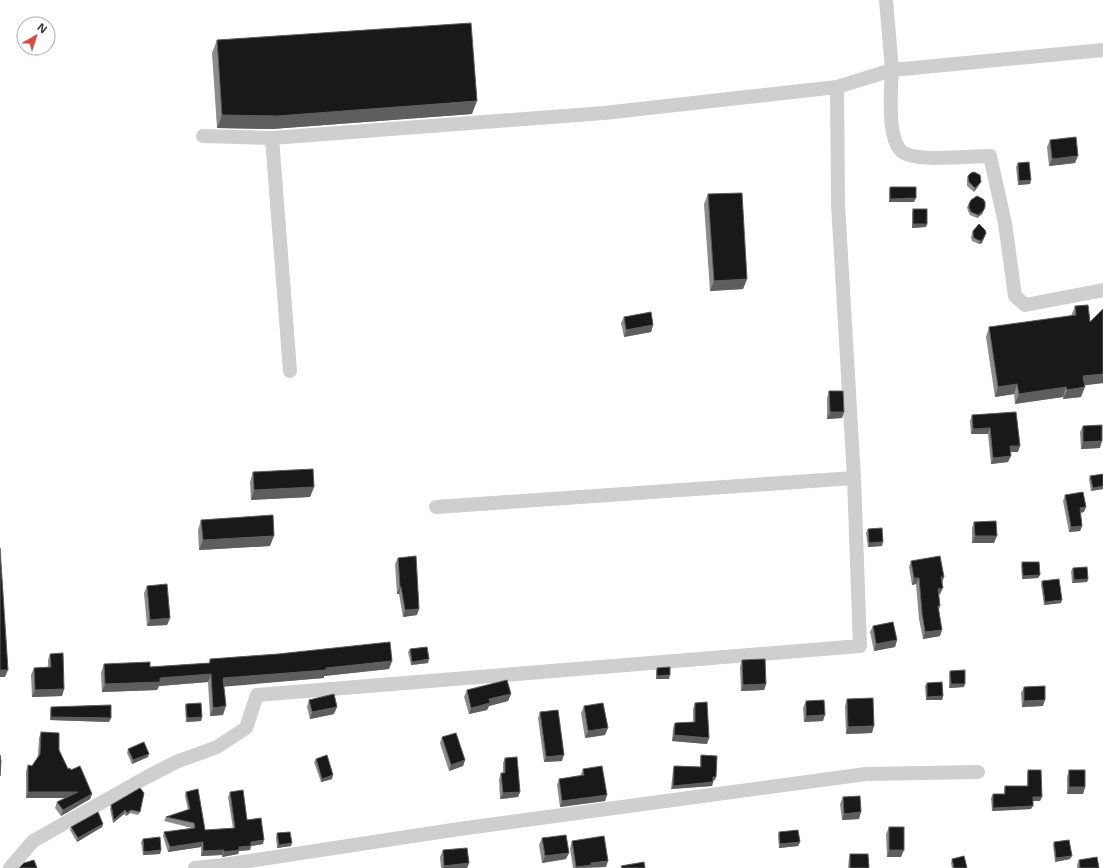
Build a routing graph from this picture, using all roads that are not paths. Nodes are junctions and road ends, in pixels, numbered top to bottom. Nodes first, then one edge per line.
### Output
1 (886, 0) edge
2 (1103, 50) edge
3 (892, 70) junction
4 (838, 87) junction
5 (203, 136) dead end
6 (272, 138) junction
7 (1103, 290) edge
8 (290, 371) dead end
9 (854, 478) junction
10 (436, 507) dead end
11 (978, 772) dead end
12 (10, 868) edge
13 (195, 868) edge

1 - 3 street
2 - 3 street
3 - 4 street
3 - 7 street
4 - 6 street
4 - 9 street
5 - 6 street
6 - 8 street
9 - 10 street
9 - 12 street
11 - 13 street

